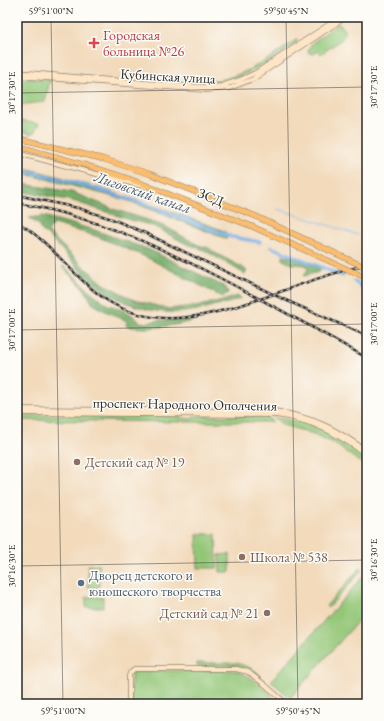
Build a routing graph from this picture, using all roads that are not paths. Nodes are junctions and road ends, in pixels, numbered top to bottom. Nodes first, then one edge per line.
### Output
1 (340, 17) edge
2 (346, 17) edge
3 (17, 72) edge
4 (17, 76) edge
5 (17, 138) edge
6 (17, 146) edge
7 (17, 153) edge
8 (158, 190) junction
9 (367, 268) edge
10 (367, 278) edge
11 (17, 409) edge
12 (17, 413) edge
13 (367, 451) edge
14 (367, 455) edge
15 (129, 704) edge
16 (287, 704) edge

1 - 3 main road, Кубинская улица
2 - 4 main road, Кубинская улица
5 - 9 highway, ЗСД, bridge
6 - 8 highway, ЗСД
7 - 8 main road
8 - 10 highway, ЗСД, bridge
11 - 13 main road, проспект Народного Ополчения
12 - 14 main road, проспект Народного Ополчения
15 - 16 main road

